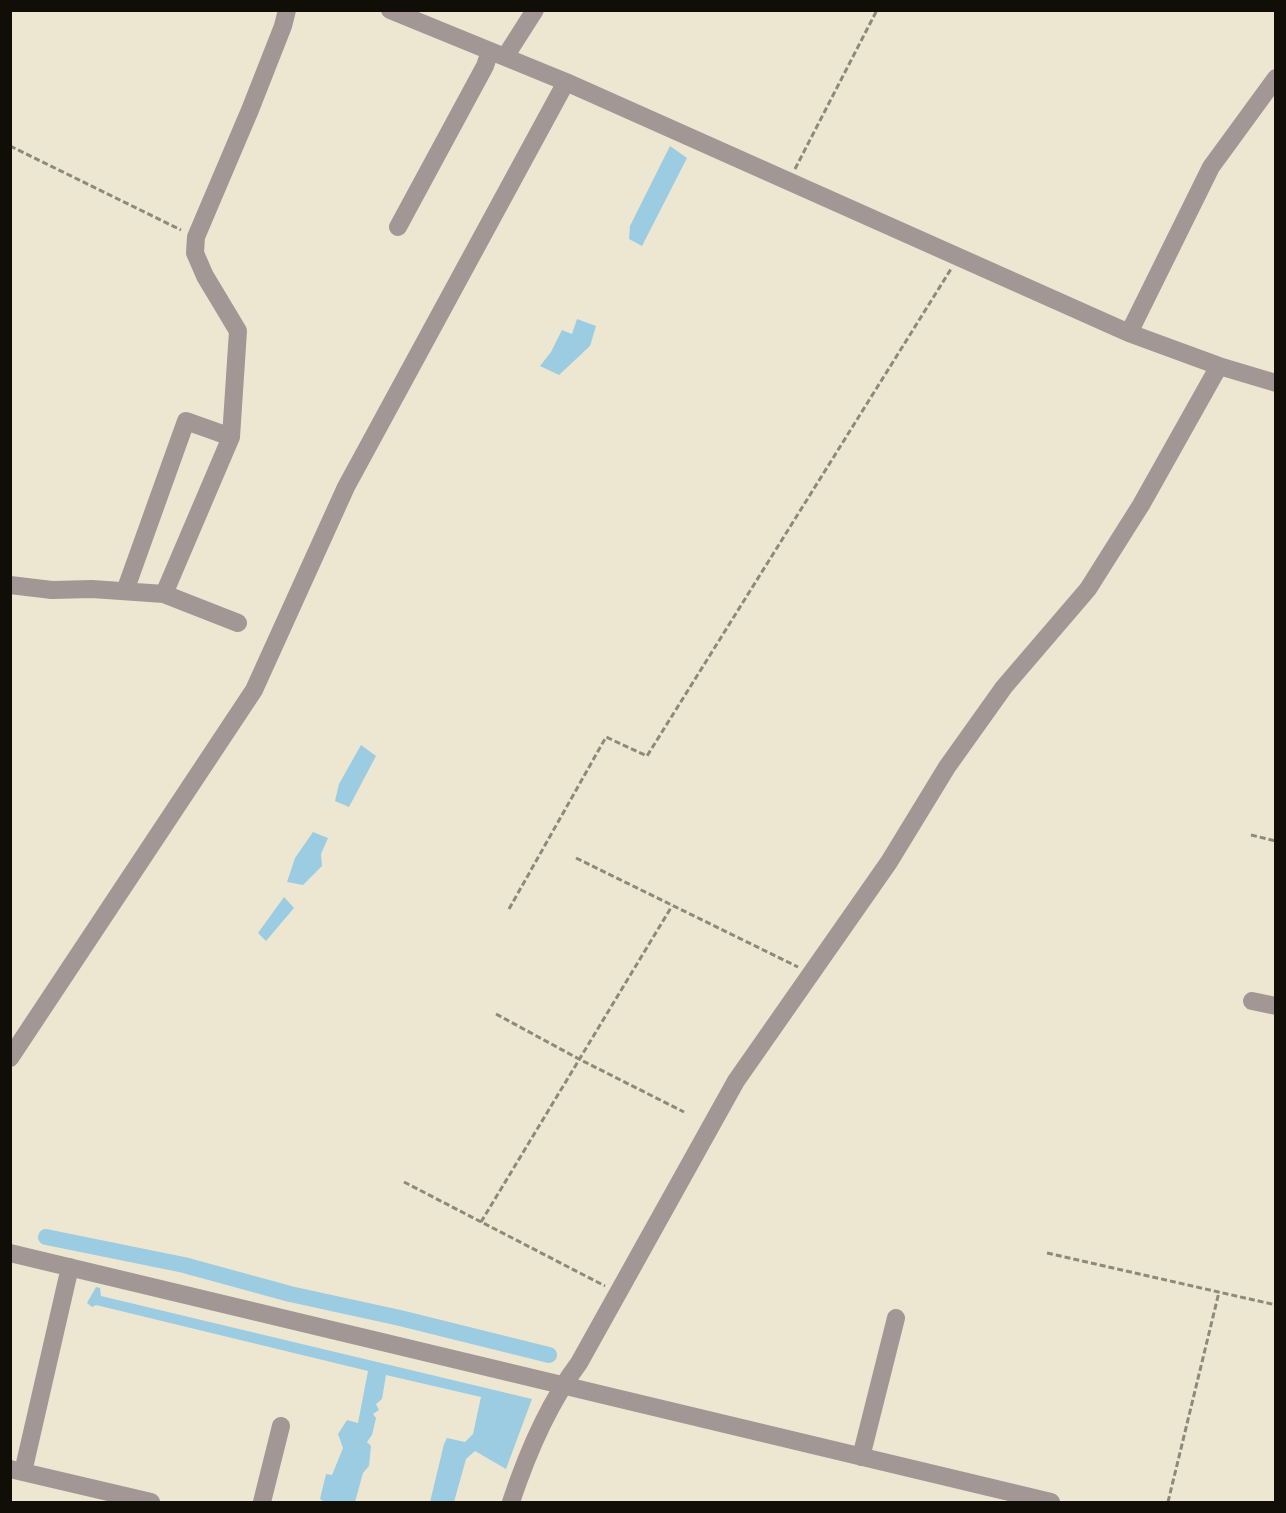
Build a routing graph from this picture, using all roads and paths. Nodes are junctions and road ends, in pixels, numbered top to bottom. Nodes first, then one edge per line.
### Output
1 (287, 10) edge
2 (535, 10) edge
3 (877, 10) edge
4 (399, 12) edge
5 (497, 54) junction
6 (1275, 78) edge
7 (566, 81) junction
8 (10, 146) edge
9 (789, 180) junction
10 (398, 227) dead end
11 (196, 237) junction
12 (959, 255) junction
13 (1129, 333) junction
14 (1219, 366) junction
15 (1275, 383) edge
16 (231, 437) junction
17 (10, 585) edge
18 (126, 591) junction
19 (164, 594) junction
20 (238, 623) dead end
21 (1251, 835) dead end
22 (1275, 841) edge
23 (576, 858) dead end
24 (672, 906) junction
25 (509, 909) dead end
26 (811, 973) junction
27 (1252, 1001) dead end
28 (1275, 1006) edge
29 (496, 1014) dead end
30 (10, 1058) edge
31 (579, 1059) junction
32 (684, 1112) dead end
33 (404, 1182) dead end
34 (481, 1222) junction
35 (10, 1253) edge
36 (1047, 1253) dead end
37 (70, 1267) junction
38 (1219, 1292) junction
39 (618, 1293) junction
40 (1275, 1305) edge
41 (896, 1318) dead end
42 (562, 1385) junction
43 (281, 1426) dead end
44 (861, 1457) junction
45 (17, 1470) edge
46 (151, 1503) edge
47 (262, 1503) edge
48 (511, 1503) edge
49 (1051, 1503) edge
50 (1168, 1503) edge

1 - 11 street
2 - 5 street
3 - 9 path
4 - 5 street
5 - 7 street
5 - 10 street
6 - 13 street
7 - 9 street
7 - 30 street
8 - 11 path
9 - 12 street
11 - 16 street
12 - 13 street
12 - 25 path
13 - 14 street
14 - 15 street
14 - 26 street
16 - 18 street
16 - 19 street
17 - 18 street
18 - 19 street
19 - 20 street
21 - 22 path
23 - 24 path
24 - 26 path
24 - 31 path
26 - 39 street
27 - 28 street
29 - 31 path
31 - 32 path
31 - 34 path
33 - 34 path
34 - 39 path
35 - 37 street
36 - 38 path
37 - 42 street
37 - 45 street
38 - 40 path
38 - 50 path
39 - 42 street
41 - 44 street
42 - 44 street
42 - 48 street
43 - 47 street
44 - 49 street
45 - 46 street

